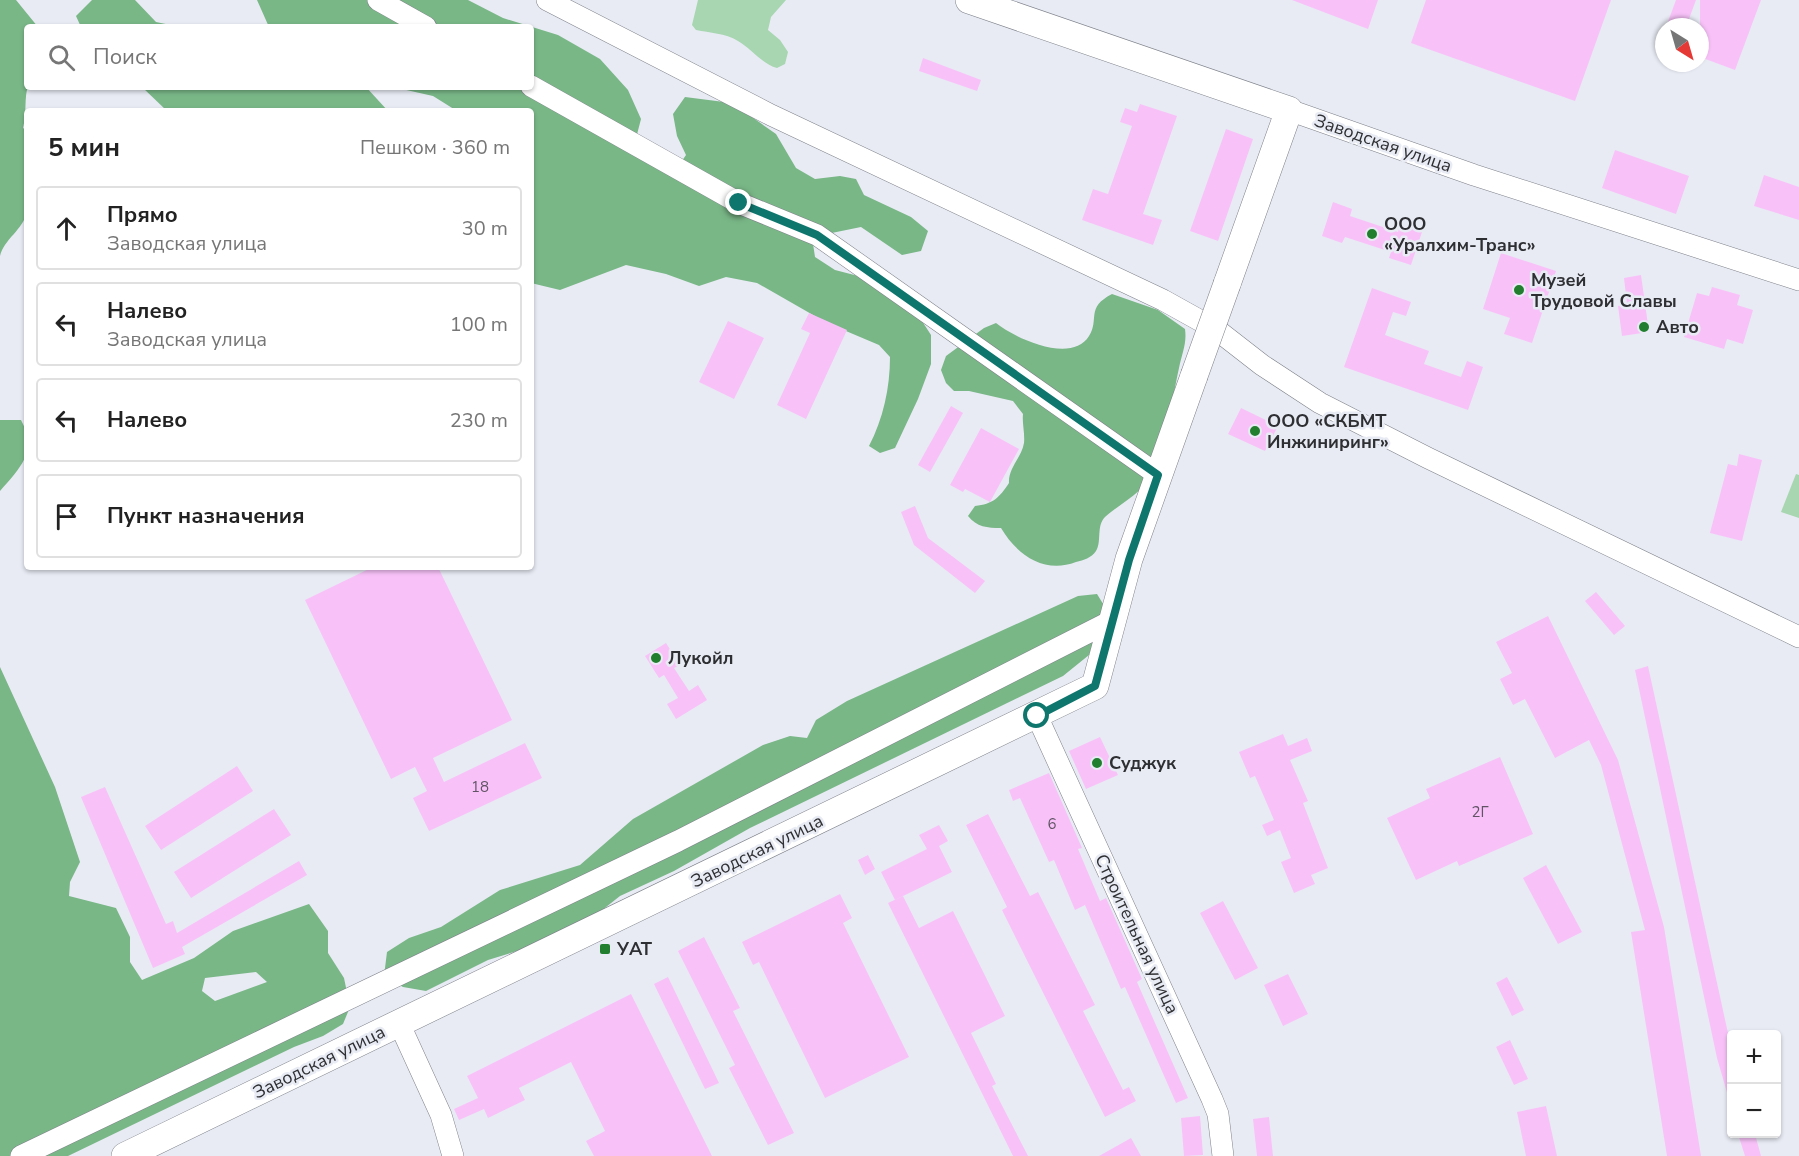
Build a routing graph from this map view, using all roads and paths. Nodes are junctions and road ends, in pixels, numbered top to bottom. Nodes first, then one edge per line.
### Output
1 (378, 0) edge
2 (547, 0) edge
3 (567, 0) edge
4 (572, 0) edge
5 (969, 0) edge
6 (421, 24) edge
7 (655, 54) junction
8 (534, 88) edge
9 (766, 97) dead end
10 (1289, 110) junction
11 (1799, 280) edge
12 (1158, 475) junction
13 (1113, 620) junction
14 (1799, 637) edge
15 (1037, 716) junction
16 (399, 1023) junction
17 (21, 1156) edge
18 (125, 1156) edge
19 (453, 1156) edge
20 (1223, 1156) edge

1 - 6 street
2 - 7 street
3 - 7 street
4 - 9 street
5 - 10 main road, Заводская улица
7 - 14 street
8 - 12 street
10 - 11 street, Заводская улица
10 - 12 main road, Заводская улица, bridge
12 - 13 main road, Заводская улица
13 - 15 main road, Заводская улица
13 - 17 street
15 - 16 main road, Заводская улица
15 - 20 street, Строительная улица
16 - 18 main road, Заводская улица
16 - 19 street

